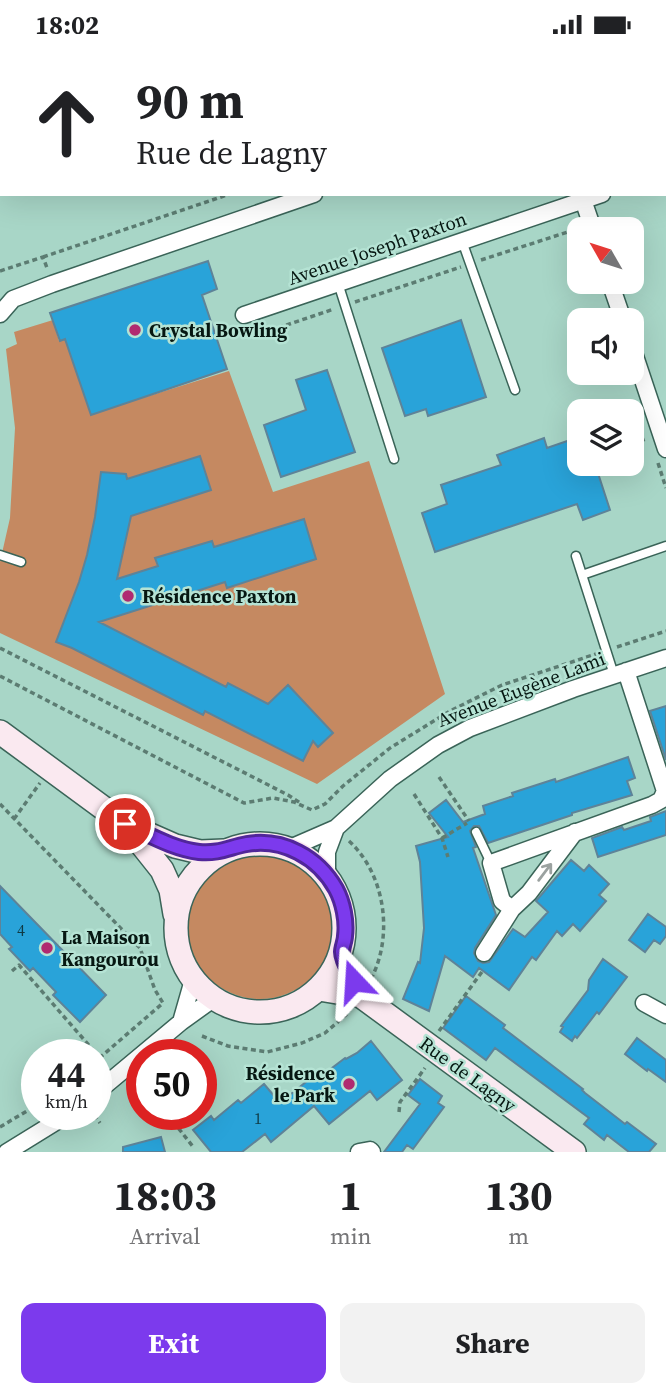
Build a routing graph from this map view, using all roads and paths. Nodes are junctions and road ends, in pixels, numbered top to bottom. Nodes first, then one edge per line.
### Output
1 (224, 196) edge
2 (308, 196) edge
3 (582, 197) edge
4 (589, 217) edge
5 (567, 232) edge
6 (462, 241) junction
7 (43, 257) junction
8 (470, 264) junction
9 (0, 271) edge
10 (52, 283) junction
11 (338, 283) junction
12 (345, 306) junction
13 (0, 314) edge
14 (244, 315) dead end
15 (254, 336) dead end
16 (644, 383) edge
17 (516, 390) dead end
18 (649, 437) dead end
19 (644, 439) edge
20 (666, 449) edge
21 (394, 459) dead end
22 (666, 546) edge
23 (0, 555) edge
24 (576, 556) dead end
25 (21, 562) dead end
26 (582, 575) junction
27 (666, 631) edge
28 (0, 648) edge
29 (606, 650) junction
30 (666, 658) edge
31 (620, 673) junction
32 (0, 676) edge
33 (0, 732) edge
34 (439, 777) dead end
35 (42, 781) dead end
36 (414, 794) dead end
37 (0, 804) edge
38 (312, 810) junction
39 (14, 819) junction
40 (125, 824) junction
41 (336, 828) junction
42 (476, 832) dead end
43 (575, 832) junction
44 (442, 838) junction
45 (356, 847) dead end
46 (290, 848) junction
47 (224, 851) junction
48 (448, 857) dead end
49 (491, 863) junction
50 (327, 875) junction
51 (512, 909) junction
52 (176, 922) junction
53 (342, 952) junction
54 (484, 953) joint
55 (12, 971) dead end
56 (193, 980) junction
57 (319, 989) junction
58 (213, 999) junction
59 (644, 1003) dead end
60 (354, 1005) junction
61 (666, 1015) edge
62 (181, 1022) junction
63 (202, 1036) dead end
64 (81, 1039) edge
65 (112, 1047) edge
66 (430, 1059) junction
67 (112, 1080) edge
68 (399, 1112) dead end
69 (21, 1115) edge
70 (0, 1127) edge
71 (43, 1130) edge
72 (180, 1130) edge
73 (194, 1148) dead end
74 (8, 1152) edge
75 (359, 1152) edge
76 (372, 1152) edge
77 (575, 1152) edge

1 - 7 path
2 - 10 street
3 - 4 street
3 - 6 street, Avenue Joseph Paxton
5 - 8 path
6 - 8 lane
6 - 11 street, Avenue Joseph Paxton
7 - 9 path
7 - 10 path
8 - 12 path
8 - 17 lane
10 - 13 street
11 - 12 lane
11 - 14 street, Avenue Joseph Paxton
12 - 15 path
12 - 21 lane
16 - 20 street
18 - 19 path
22 - 26 lane
23 - 25 lane
24 - 26 lane
26 - 29 lane
27 - 29 path
28 - 38 path
29 - 31 lane
29 - 38 path
30 - 31 street, Avenue Eugène Lami
31 - 41 street, Avenue Eugène Lami
31 - 43 street
32 - 38 path
33 - 40 main road
34 - 44 path
35 - 39 path
36 - 44 path
37 - 39 path
39 - 65 path
40 - 47 main road
40 - 52 main road
41 - 46 street
41 - 50 street
42 - 49 lane
43 - 49 street
51 -> 43 street
44 - 48 path
45 - 60 path
46 - 47 main road
46 - 50 main road
47 - 52 main road
49 - 51 street
50 - 53 main road
51 - 54 street
52 - 56 main road
53 - 57 main road
53 - 60 main road
54 - 66 path
55 - 64 path
56 - 58 main road
56 - 62 street
57 - 58 main road
57 - 60 main road, Rue de Lagny
58 - 62 street
59 - 61 street
60 - 63 path
60 - 66 main road, Rue de Lagny
62 - 67 street
66 - 68 path
66 - 77 main road, Rue de Lagny
69 - 70 path
71 - 74 street
72 - 73 path
75 - 76 street

